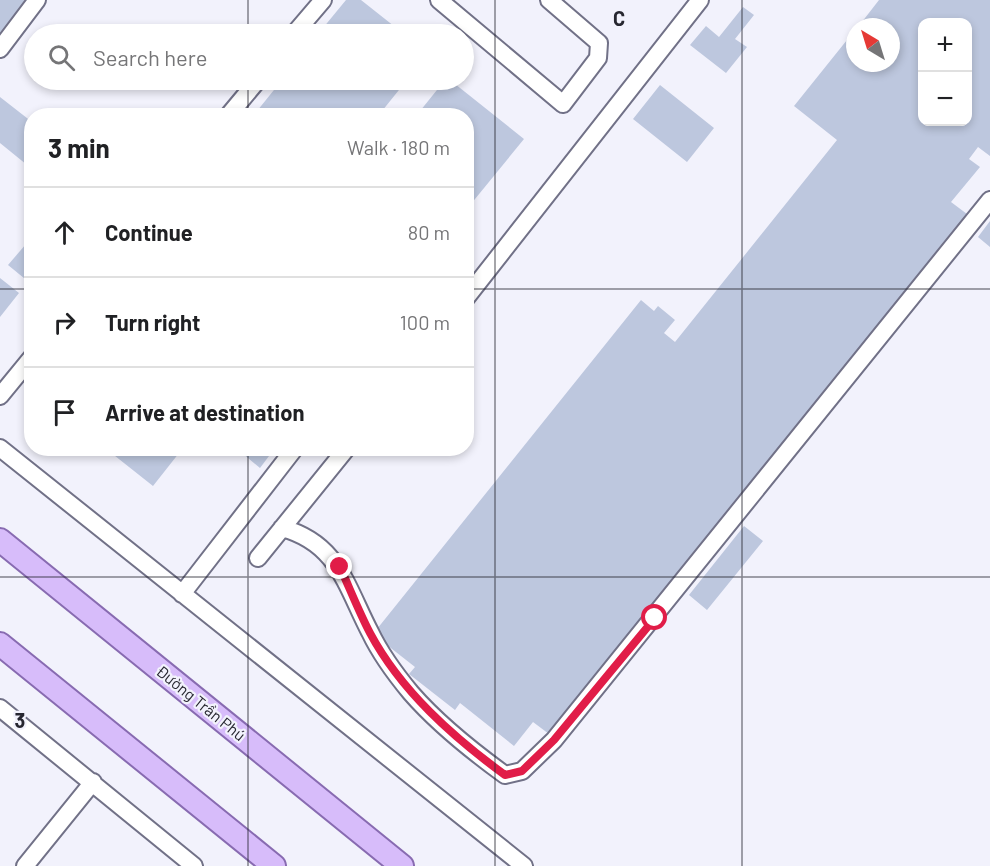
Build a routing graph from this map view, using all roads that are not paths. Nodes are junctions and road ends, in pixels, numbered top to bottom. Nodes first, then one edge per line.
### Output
1 (37, 0) edge
2 (323, 0) edge
3 (439, 0) edge
4 (549, 0) edge
5 (700, 0) edge
6 (303, 24) edge
7 (468, 24) edge
8 (474, 29) edge
9 (0, 49) edge
10 (250, 90) edge
11 (235, 108) edge
12 (990, 200) edge
13 (474, 288) edge
14 (24, 367) edge
15 (0, 396) edge
16 (0, 448) edge
17 (289, 456) edge
18 (340, 456) edge
19 (282, 528) junction
20 (0, 540) edge
21 (258, 558) dead end
22 (182, 594) junction
23 (0, 644) edge
24 (0, 708) edge
25 (93, 782) junction
26 (25, 866) edge
27 (195, 866) edge
28 (274, 866) edge
29 (402, 866) edge
30 (524, 866) edge

1 - 9 street
2 - 6 street
3 - 7 street
4 - 8 street
5 - 13 street
10 - 11 street
12 - 19 street
14 - 15 street
16 - 22 street
17 - 22 street
18 - 19 street
19 - 21 street
20 - 29 main road, Đường Trần Phú
22 - 30 street
23 - 28 main road
24 - 25 street
25 - 26 street
25 - 27 street

